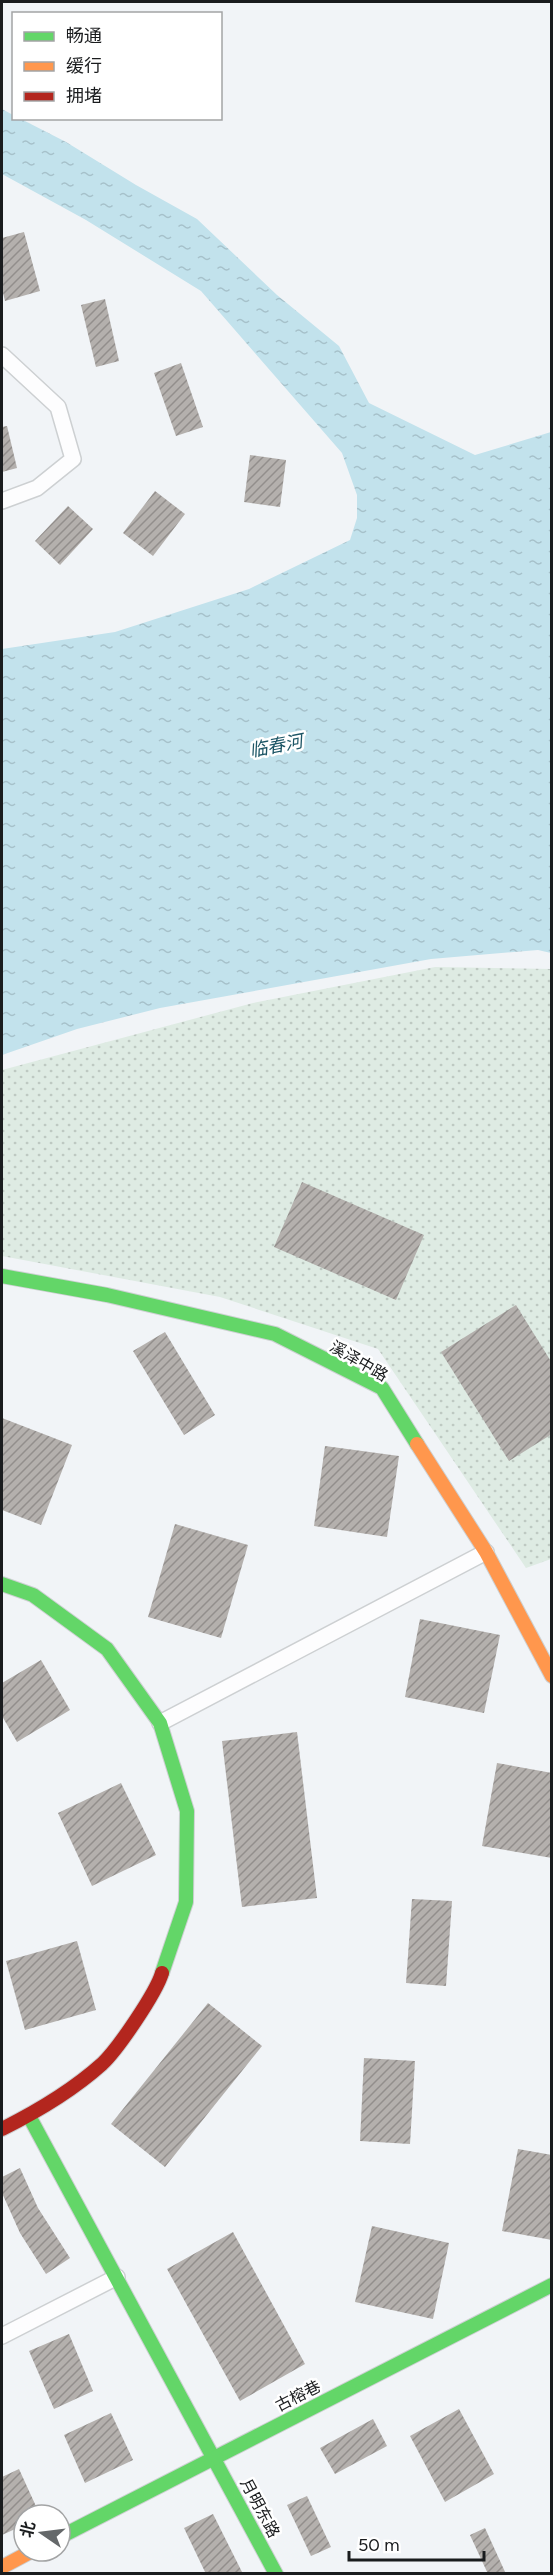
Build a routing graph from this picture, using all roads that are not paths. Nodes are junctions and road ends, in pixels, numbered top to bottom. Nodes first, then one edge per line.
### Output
1 (2, 355) edge
2 (2, 501) edge
3 (2, 1276) edge
4 (486, 1552) junction
5 (2, 1584) edge
6 (552, 1676) edge
7 (160, 1723) junction
8 (28, 2116) junction
9 (2, 2129) edge
10 (117, 2277) junction
11 (552, 2285) edge
12 (2, 2336) edge
13 (214, 2458) junction
14 (72, 2531) edge
15 (276, 2574) edge

1 - 2 street
3 - 4 street, 溪泽中路
4 - 6 street, 溪泽中路
4 - 7 street
5 - 7 street
7 - 8 street
8 - 9 street
8 - 10 street, 月明东路
10 - 12 street
10 - 13 street, 月明东路
11 - 13 street, 古榕巷
13 - 14 street, 古榕巷
13 - 15 street, 月明东路

